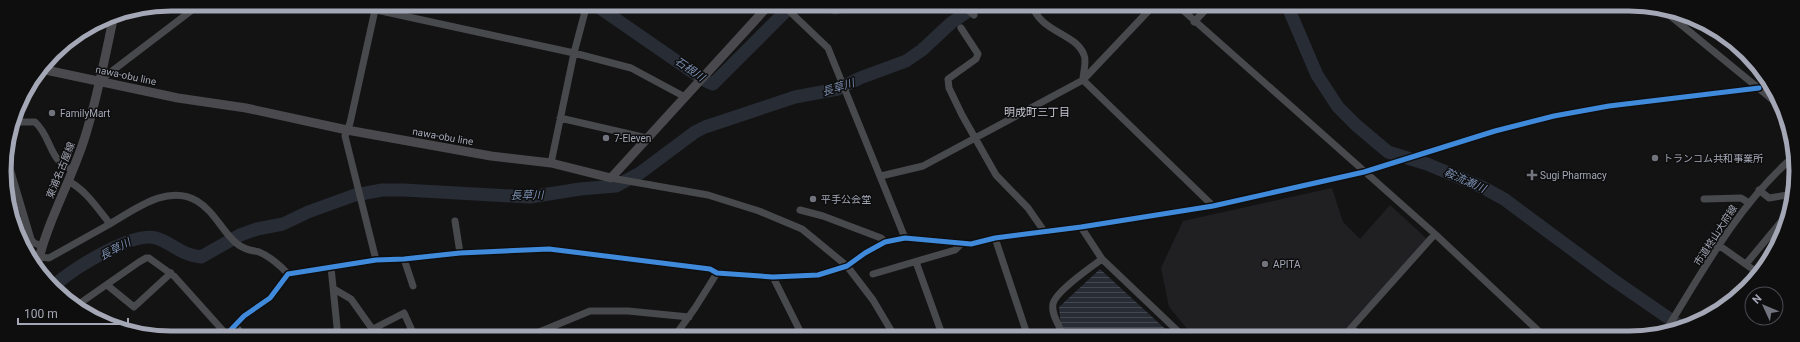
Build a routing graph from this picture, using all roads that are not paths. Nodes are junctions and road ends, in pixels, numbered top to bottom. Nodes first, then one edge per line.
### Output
1 (191, 11) edge
2 (375, 11) edge
3 (380, 11) edge
4 (586, 11) edge
5 (763, 11) edge
6 (790, 11) edge
7 (969, 11) edge
8 (1035, 11) edge
9 (1148, 11) edge
10 (1182, 11) edge
11 (1204, 11) edge
12 (974, 15) dead end
13 (1671, 16) edge
14 (112, 22) edge
15 (1194, 22) junction
16 (961, 28) dead end
17 (574, 53) junction
18 (47, 70) edge
19 (1083, 80) junction
20 (99, 81) junction
21 (1759, 88) junction
22 (685, 97) junction
23 (1772, 100) edge
24 (560, 118) junction
25 (18, 122) edge
26 (347, 130) junction
27 (975, 137) junction
28 (647, 138) junction
29 (1789, 161) edge
30 (551, 163) junction
31 (73, 170) junction
32 (11, 172) edge
33 (1364, 172) junction
34 (881, 176) junction
35 (614, 179) junction
36 (68, 181) junction
37 (1759, 190) junction
38 (1787, 195) edge
39 (1704, 199) dead end
40 (1749, 203) junction
41 (1213, 206) junction
42 (800, 210) dead end
43 (455, 221) dead end
44 (1781, 222) edge
45 (110, 224) junction
46 (1081, 227) junction
47 (1044, 231) junction
48 (1435, 234) junction
49 (905, 238) junction
50 (995, 238) junction
51 (885, 242) junction
52 (961, 244) junction
53 (42, 246) junction
54 (1720, 246) junction
55 (460, 253) junction
56 (39, 257) junction
57 (404, 259) junction
58 (1102, 259) junction
59 (38, 260) edge
60 (376, 260) junction
61 (916, 262) junction
62 (1746, 264) junction
63 (847, 266) junction
64 (331, 267) junction
65 (1754, 270) edge
66 (171, 273) junction
67 (717, 273) junction
68 (288, 274) junction
69 (873, 274) dead end
70 (773, 277) junction
71 (108, 285) junction
72 (412, 286) dead end
73 (334, 289) junction
74 (81, 303) edge
75 (689, 317) junction
76 (235, 325) junction
77 (1668, 326) edge
78 (1351, 328) junction
79 (373, 329) joint
80 (222, 331) edge
81 (229, 331) edge
82 (240, 331) edge
83 (338, 331) edge
84 (412, 331) edge
85 (542, 331) edge
86 (678, 331) edge
87 (800, 331) edge
88 (891, 331) edge
89 (941, 331) edge
90 (1026, 331) edge
91 (1062, 331) edge
92 (1178, 331) edge
93 (1348, 331) edge
94 (1355, 331) edge
95 (1539, 331) edge

1 - 20 street
2 - 26 street
3 - 17 street
4 - 17 street
5 - 22 main road
6 - 34 street
7 - 12 street
8 - 19 street
9 - 19 street
10 - 15 street
11 - 15 street
13 - 21 street
14 - 20 main road, 東浦名古屋線
15 - 33 street
16 - 27 street
17 - 22 street
17 - 24 street
18 - 20 main road, nawa-obu line
19 - 27 street
19 - 41 street
20 - 26 main road, nawa-obu line
20 - 31 main road, 東浦名古屋線
21 - 23 street
21 - 33 street
22 - 28 main road
24 - 28 street
24 - 30 street
25 - 31 street
26 - 30 main road, nawa-obu line
26 - 60 street
27 - 34 street
27 - 47 street
28 - 35 main road
29 - 37 street, 市道柊山大府線
30 - 35 main road, nawa-obu line
31 - 36 main road, 東浦名古屋線
32 - 53 street
33 - 41 street
33 - 48 street
34 - 49 street
35 - 63 street
36 - 45 street
36 - 53 main road, 東浦名古屋線
37 - 38 street
37 - 40 street, 市道柊山大府線
39 - 40 street
40 - 54 street, 市道柊山大府線
41 - 46 street
42 - 51 street
43 - 55 street
44 - 62 street
45 - 56 street
45 - 68 street
46 - 47 street
46 - 58 street
47 - 50 street
48 - 78 street
48 - 95 street
49 - 51 street
49 - 52 street
50 - 52 street
50 - 90 street
51 - 63 street
52 - 61 street
53 - 56 main road, 東浦名古屋線
54 - 62 street
54 - 77 street, 市道柊山大府線
55 - 57 street
55 - 67 street
56 - 59 main road, 東浦名古屋線
57 - 60 street
57 - 72 street
58 - 91 street
58 - 92 street
60 - 64 street
61 - 69 street
61 - 89 street
62 - 65 street
63 - 70 street
63 - 88 street
64 - 68 street
64 - 73 street
66 - 71 street
66 - 71 street
66 - 80 street
67 - 70 street
67 - 75 street
68 - 76 street
70 - 87 street
71 - 74 street
73 - 79 street
73 - 83 street
75 - 85 street
75 - 86 street
76 - 81 street
76 - 82 street
78 - 93 street
78 - 94 street
79 - 84 street

